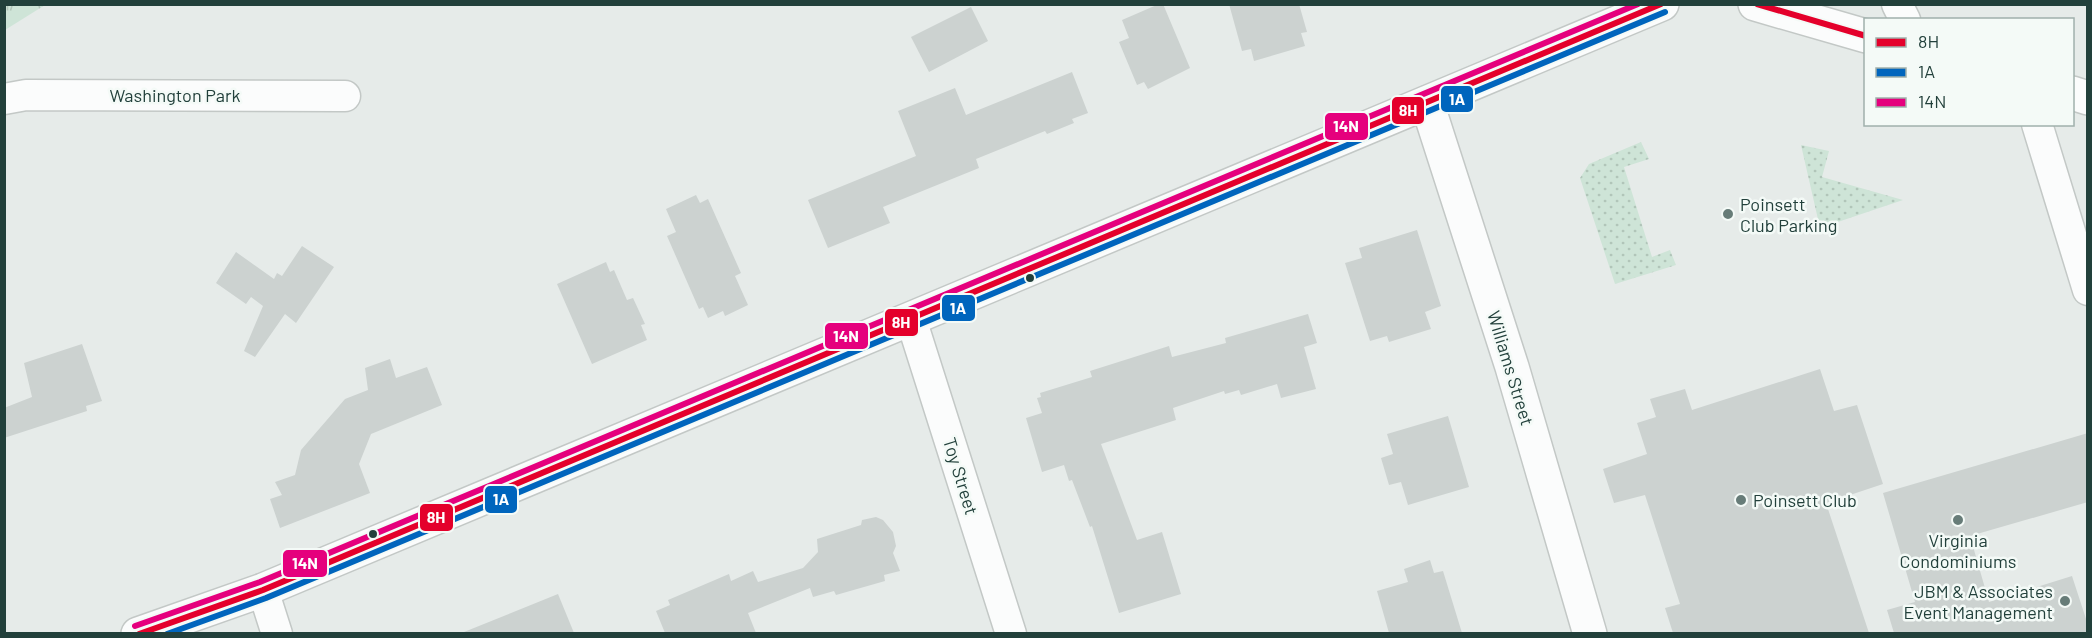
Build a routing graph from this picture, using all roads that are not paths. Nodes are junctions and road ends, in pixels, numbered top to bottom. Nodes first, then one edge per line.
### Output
1 (1662, 4) edge
2 (1755, 4) edge
3 (1897, 4) edge
4 (1904, 18) edge
5 (1864, 35) edge
6 (345, 96) dead end
7 (4, 99) edge
8 (1427, 103) junction
9 (2038, 126) edge
10 (2088, 290) edge
11 (911, 319) junction
12 (263, 590) junction
13 (138, 633) edge
14 (277, 633) edge
15 (1011, 633) edge
16 (1590, 633) edge

1 - 8 street
2 - 5 street
3 - 4 street
6 - 7 street, Washington Park
8 - 11 street
8 - 16 street, Williams Street
9 - 10 street
11 - 12 street
11 - 15 street, Toy Street
12 - 13 street
12 - 14 street

